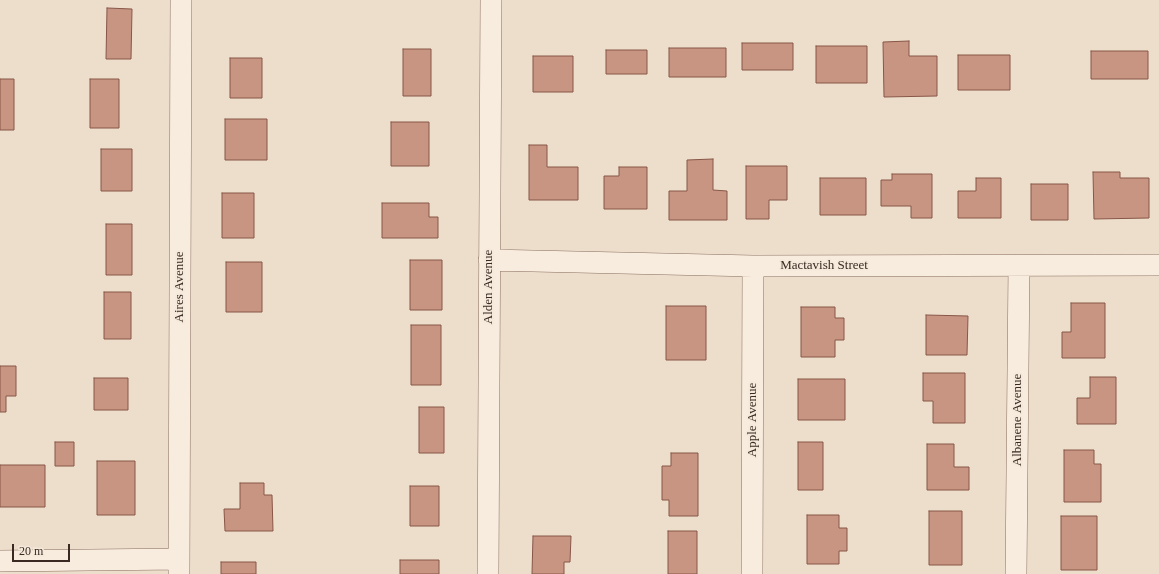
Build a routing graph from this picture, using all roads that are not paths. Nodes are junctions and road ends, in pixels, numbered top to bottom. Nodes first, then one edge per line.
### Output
1 (181, 0) edge
2 (491, 0) edge
3 (489, 260) junction
4 (1159, 265) edge
5 (753, 266) junction
6 (1019, 266) junction
7 (0, 561) edge
8 (179, 567) edge
9 (488, 574) edge
10 (752, 574) edge
11 (1016, 574) edge

1 - 8 street, Aires Avenue
2 - 3 street, Alden Avenue
3 - 5 street, Mactavish Street
3 - 9 street, Alden Avenue
4 - 6 street, Mactavish Street
5 - 6 street, Mactavish Street
5 - 10 street, Apple Avenue
6 - 11 street, Albanene Avenue
7 - 8 street

